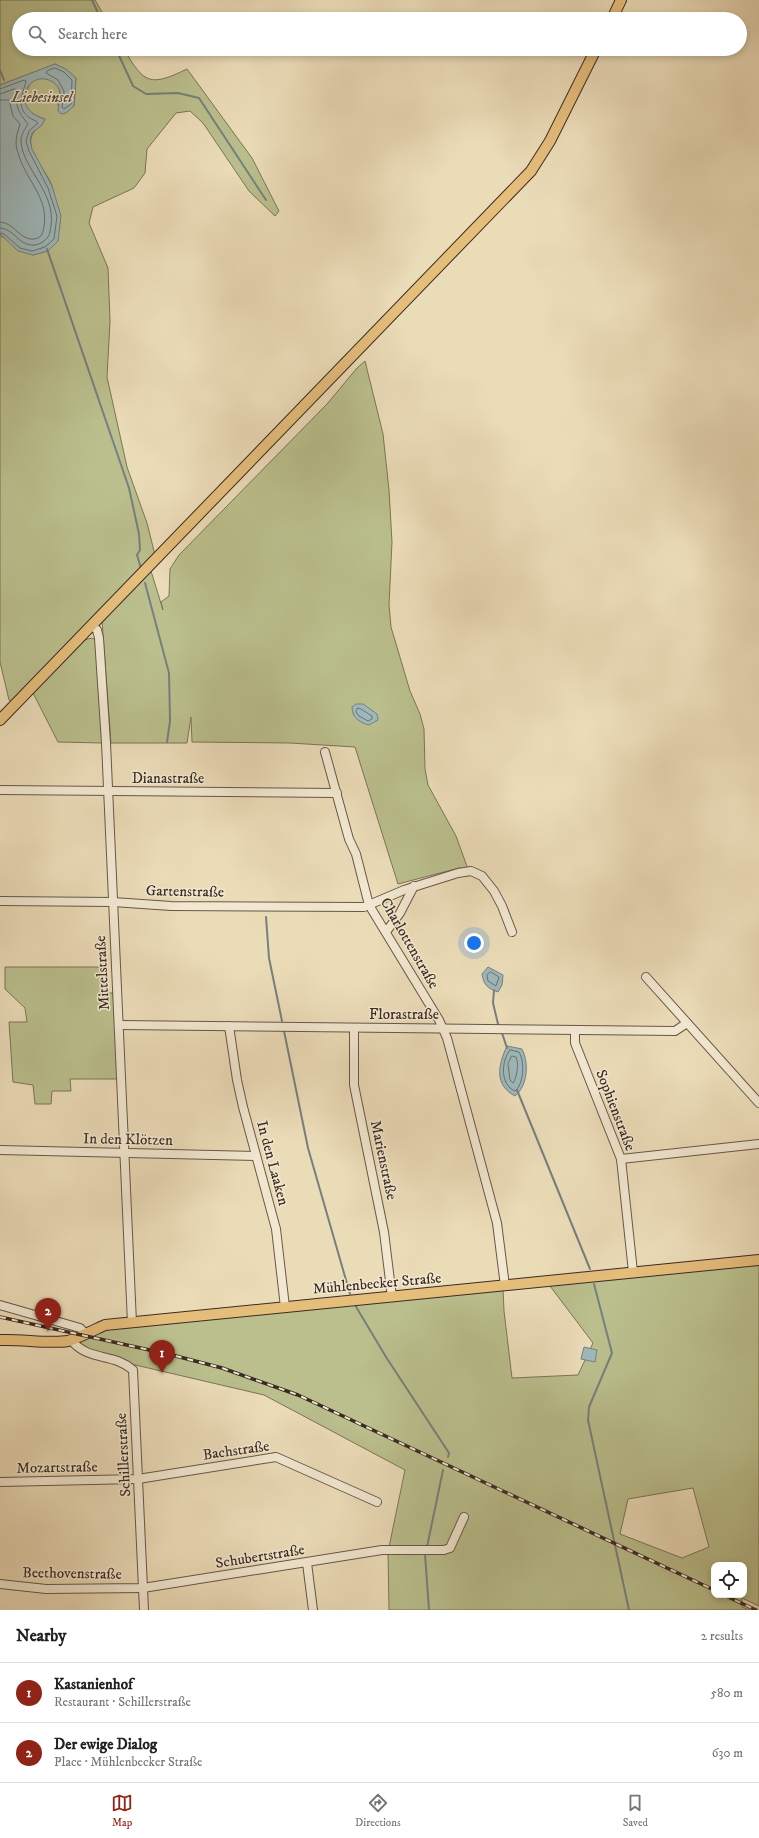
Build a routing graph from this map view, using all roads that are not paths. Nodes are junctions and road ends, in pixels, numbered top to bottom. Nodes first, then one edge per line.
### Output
1 (621, 0) edge
2 (615, 12) edge
3 (592, 56) edge
4 (92, 625) junction
5 (0, 720) edge
6 (325, 752) dead end
7 (0, 790) edge
8 (108, 792) junction
9 (336, 793) junction
10 (414, 886) junction
11 (0, 901) edge
12 (113, 902) junction
13 (369, 905) junction
14 (386, 932) junction
15 (512, 932) dead end
16 (646, 977) dead end
17 (687, 1023) junction
18 (119, 1025) junction
19 (229, 1026) junction
20 (354, 1028) junction
21 (443, 1028) junction
22 (575, 1031) junction
23 (759, 1103) edge
24 (759, 1144) edge
25 (0, 1150) edge
26 (124, 1152) junction
27 (256, 1156) junction
28 (621, 1159) junction
29 (759, 1260) edge
30 (633, 1272) junction
31 (505, 1286) junction
32 (392, 1297) junction
33 (0, 1304) edge
34 (285, 1307) junction
35 (132, 1322) junction
36 (85, 1333) junction
37 (0, 1340) edge
38 (71, 1340) junction
39 (138, 1480) junction
40 (0, 1482) edge
41 (377, 1502) dead end
42 (464, 1517) dead end
43 (306, 1563) junction
44 (0, 1584) edge
45 (143, 1588) junction
46 (144, 1610) edge
47 (313, 1610) edge

1 - 2 main road
3 - 4 main road
4 - 5 main road
4 - 8 street, Mittelstraße
6 - 9 street, Charlottenstraße
7 - 8 street, Dianastraße
8 - 9 street, Dianastraße
8 - 12 street, Mittelstraße
9 - 13 street, Charlottenstraße
10 - 13 street, Gartenstraße
10 - 14 street
10 - 15 street, Gartenstraße
11 - 12 street, Gartenstraße
12 - 13 street, Gartenstraße
12 - 18 street, Mittelstraße
13 - 14 street, Charlottenstraße
14 - 21 street, Charlottenstraße
16 - 17 street
17 - 22 street, Florastraße
17 - 23 street
18 - 19 street, Florastraße
18 - 26 street, Mittelstraße
19 - 20 street, Florastraße
19 - 27 street, In den Laaken
20 - 21 street, Florastraße
20 - 32 street, Marienstraße
21 - 22 street, Florastraße
21 - 31 street, Charlottenstraße
22 - 28 street, Sophienstraße
24 - 28 street
25 - 26 street, In den Klötzen
26 - 27 street, In den Klötzen
26 - 35 street, Mittelstraße
27 - 34 street, In den Laaken
28 - 30 street, Sophienstraße
29 - 30 main road, Mühlenbecker Straße
30 - 31 main road, Mühlenbecker Straße
31 - 32 main road, Mühlenbecker Straße
32 - 34 main road, Mühlenbecker Straße
33 - 36 street
34 - 35 main road, Mühlenbecker Straße
35 - 36 main road, Mühlenbecker Straße
36 - 38 main road, Mühlenbecker Straße
37 - 38 main road, Mühlenbecker Straße
38 - 39 street, Schillerstraße
39 - 40 street, Mozartstraße
39 - 41 street, Bachstraße
39 - 45 street, Schillerstraße
42 - 43 street, Schubertstraße
43 - 45 street, Schubertstraße
43 - 47 street
44 - 45 street, Beethovenstraße
45 - 46 street, Schillerstraße

